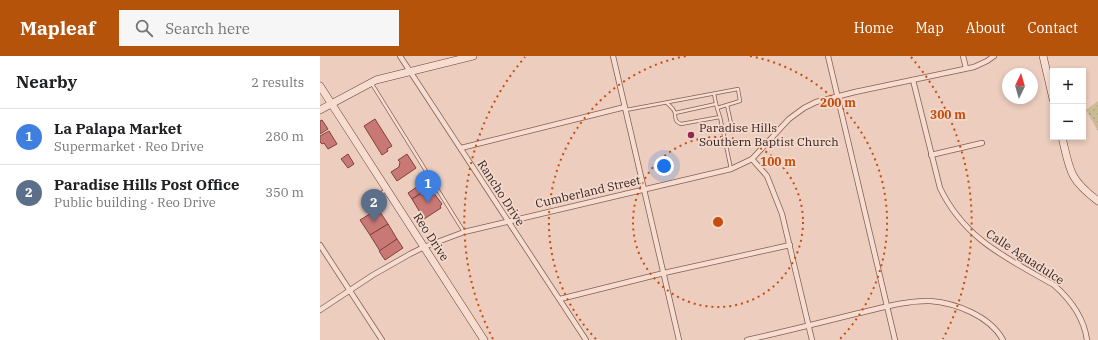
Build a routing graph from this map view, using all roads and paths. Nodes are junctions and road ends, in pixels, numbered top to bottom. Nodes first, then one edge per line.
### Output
1 (400, 56) edge
2 (473, 56) edge
3 (613, 56) edge
4 (828, 56) edge
5 (963, 56) edge
6 (994, 56) edge
7 (1043, 56) edge
8 (966, 68) junction
9 (410, 71) junction
10 (913, 80) junction
11 (371, 83) junction
12 (320, 86) edge
13 (1050, 86) edge
14 (714, 94) junction
15 (838, 96) junction
16 (331, 103) junction
17 (667, 103) junction
18 (716, 104) junction
19 (727, 105) junction
20 (717, 108) junction
21 (625, 109) junction
22 (320, 110) edge
23 (674, 113) junction
24 (720, 117) junction
25 (733, 132) dead end
26 (1063, 140) edge
27 (982, 143) dead end
28 (461, 148) junction
29 (931, 155) junction
30 (752, 159) junction
31 (732, 170) junction
32 (644, 189) junction
33 (387, 190) junction
34 (374, 198) dead end
35 (1098, 200) edge
36 (507, 221) junction
37 (464, 232) junction
38 (320, 245) edge
39 (790, 245) junction
40 (424, 247) junction
41 (664, 273) junction
42 (350, 291) junction
43 (560, 299) junction
44 (887, 307) junction
45 (320, 310) edge
46 (808, 326) junction
47 (382, 340) edge
48 (484, 340) edge
49 (586, 340) edge
50 (679, 340) edge
51 (747, 340) edge
52 (812, 340) edge
53 (895, 340) edge
54 (1003, 340) edge
55 (1087, 340) edge

1 - 9 street, Rancho Drive
2 - 9 main road
3 - 21 street
4 - 15 street
5 - 8 street
6 - 8 street, Cumberland Street
7 - 13 main road
8 - 10 street, Cumberland Street
9 - 11 main road
9 - 28 street, Rancho Drive
10 - 15 street, Cumberland Street
10 - 29 street, Calle Aguadulce
11 - 16 main road
11 - 37 lane
12 - 16 main road, Reo Drive
14 - 17 lane
14 - 18 lane
14 - 19 lane
15 - 30 street, Cumberland Street
15 - 44 street
16 - 22 main road
16 - 33 main road, Reo Drive
17 - 21 lane
17 - 23 lane
18 - 20 lane
18 - 23 lane
19 - 20 lane
19 - 25 lane
20 - 24 lane
21 - 28 street
21 - 32 street
23 - 24 lane
24 - 31 lane
26 - 35 main road
27 - 29 street
28 - 36 street, Rancho Drive
29 - 55 street, Calle Aguadulce
30 - 31 street, Cumberland Street
30 - 39 street
31 - 32 street, Cumberland Street
32 - 36 street, Cumberland Street
32 - 41 street
33 - 34 lane
33 - 40 main road, Reo Drive
36 - 37 street, Cumberland Street
36 - 43 street, Rancho Drive
37 - 40 street, Cumberland Street
38 - 42 street
39 - 41 street
39 - 46 street
40 - 42 street, Cumberland Street
40 - 48 main road, Reo Drive
41 - 43 street
41 - 50 street
42 - 45 street, Cumberland Street
42 - 47 street
43 - 49 street, Rancho Drive
44 - 46 street
44 - 53 street
44 - 54 street
46 - 51 street
46 - 52 street

